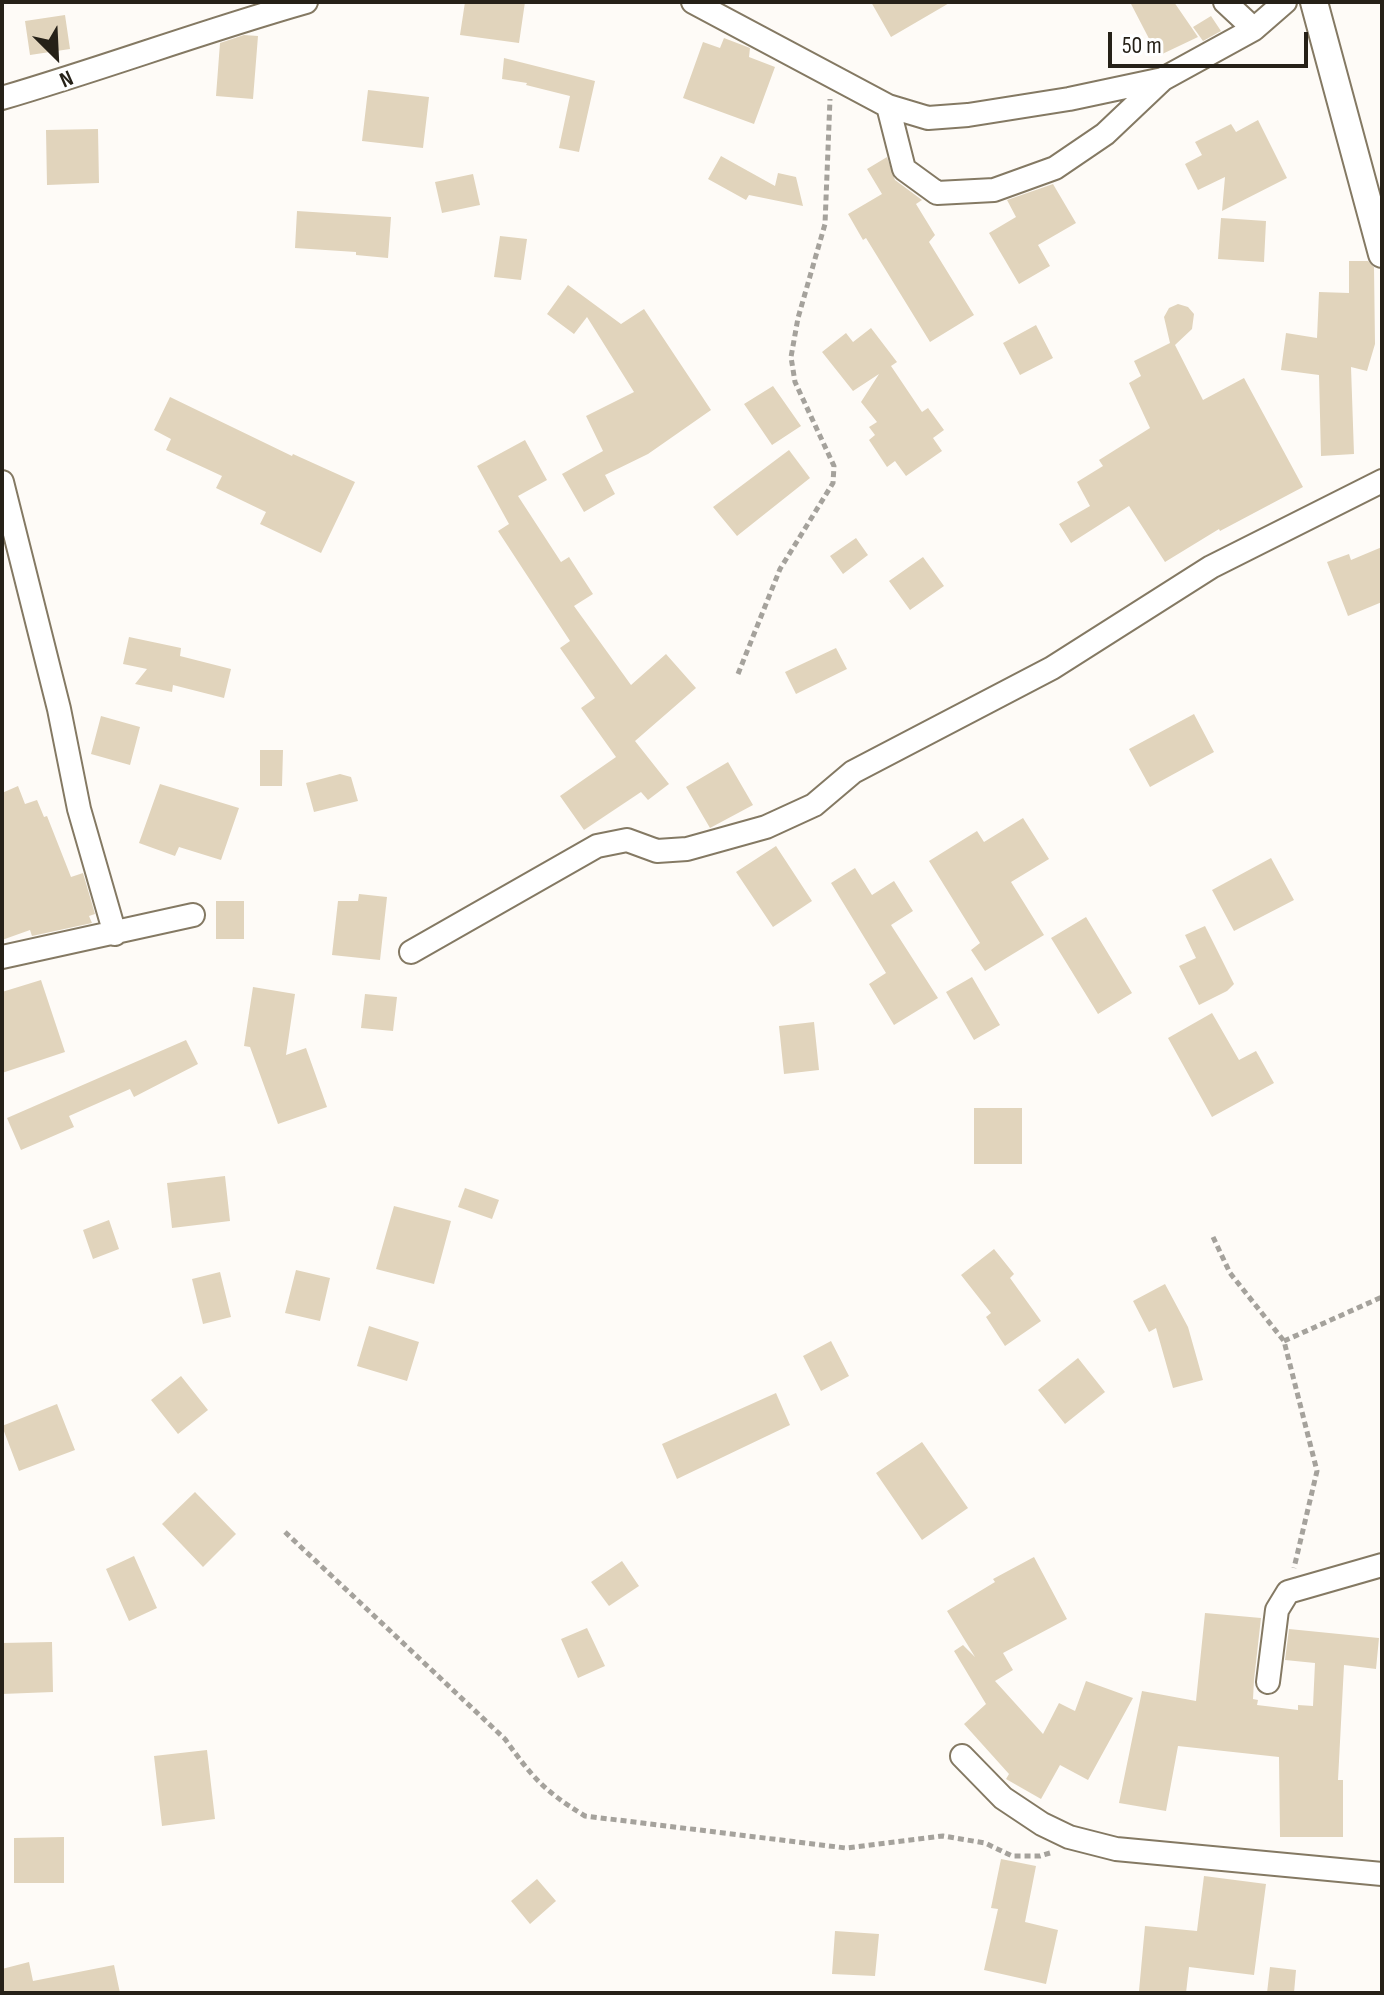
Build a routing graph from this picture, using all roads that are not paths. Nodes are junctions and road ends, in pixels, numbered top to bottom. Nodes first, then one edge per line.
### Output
1 (306, 2) edge
2 (693, 2) edge
3 (1225, 2) edge
4 (1285, 2) edge
5 (1314, 2) edge
6 (1254, 29) junction
7 (1163, 79) junction
8 (2, 98) edge
9 (888, 106) junction
10 (1382, 254) edge
11 (1382, 481) edge
12 (2, 482) edge
13 (193, 915) dead end
14 (115, 934) junction
15 (411, 952) dead end
16 (2, 957) edge
17 (1382, 1565) edge
18 (1268, 1682) dead end
19 (962, 1756) dead end
20 (1382, 1874) edge

1 - 8 street
2 - 9 street
3 - 6 street
4 - 6 street
5 - 10 street
6 - 7 street
7 - 9 street
7 - 9 street
11 - 15 street
12 - 14 street
13 - 14 street
14 - 16 street
17 - 18 street
19 - 20 street

